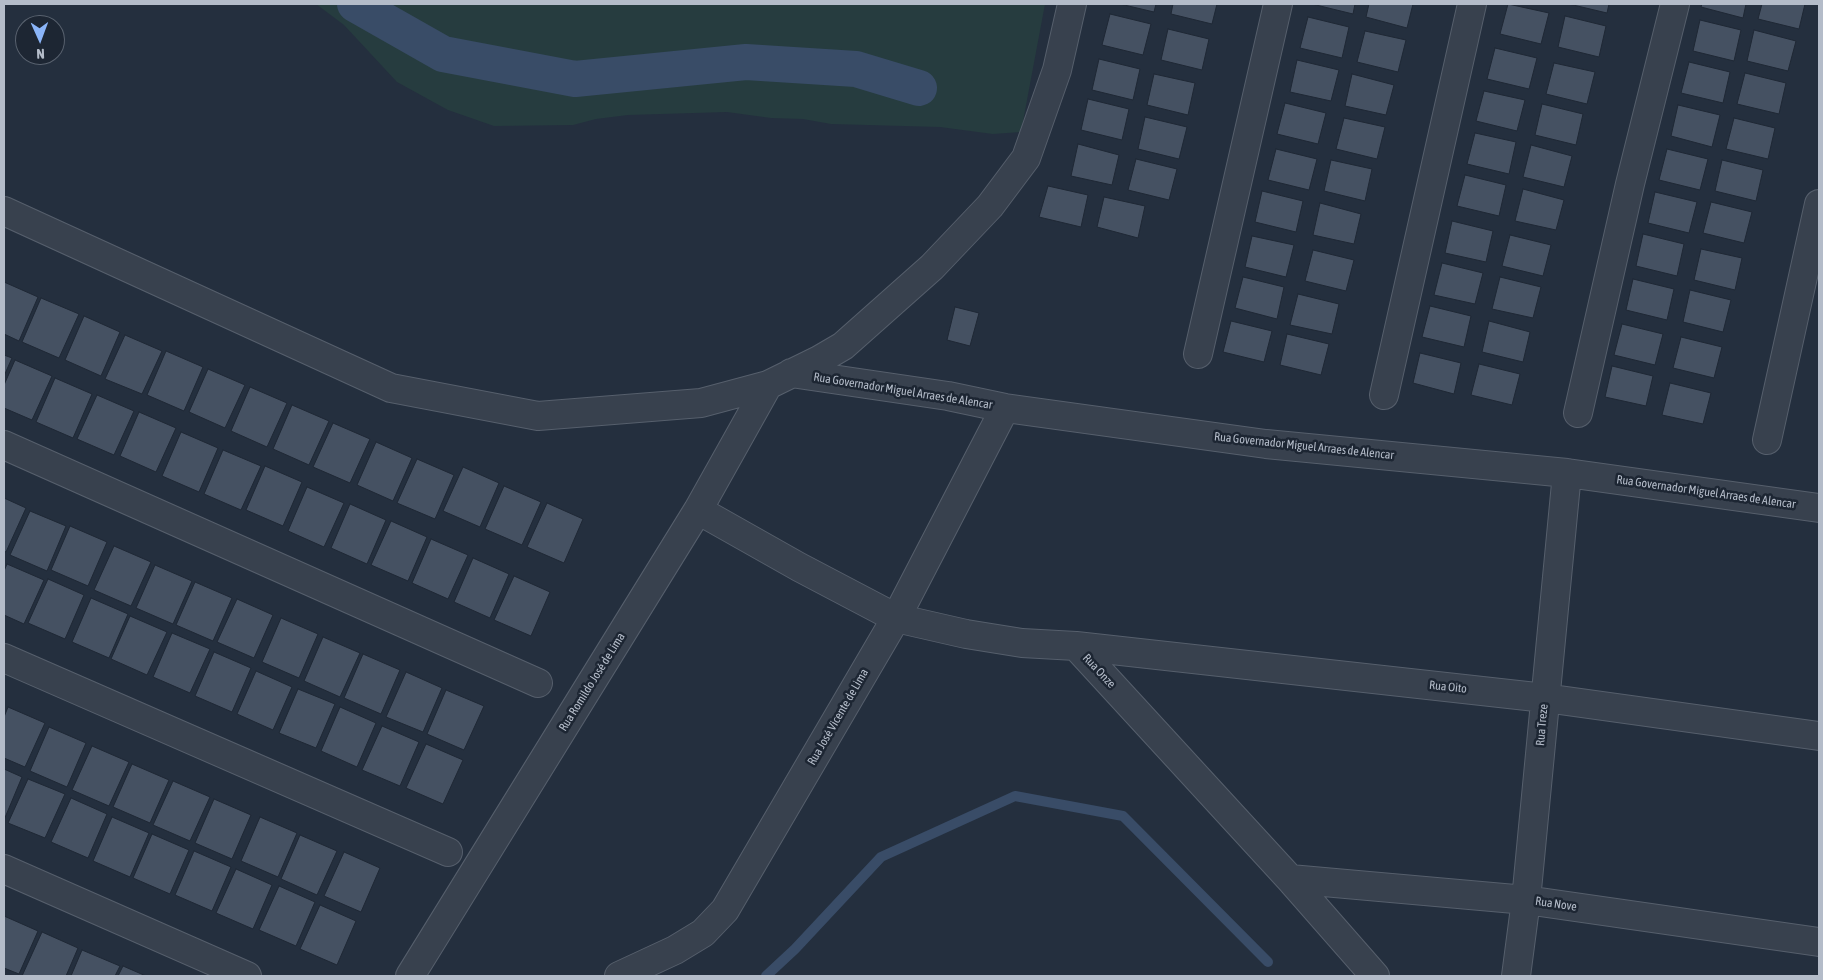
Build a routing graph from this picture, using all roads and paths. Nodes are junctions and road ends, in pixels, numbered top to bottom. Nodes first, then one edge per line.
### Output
1 (1072, 4) edge
2 (1278, 4) edge
3 (1472, 4) edge
4 (1675, 4) edge
5 (1819, 204) edge
6 (4, 211) edge
7 (1198, 354) dead end
8 (779, 379) junction
9 (1384, 395) dead end
10 (1005, 408) junction
11 (1578, 413) dead end
12 (1767, 440) dead end
13 (4, 446) edge
14 (1567, 473) junction
15 (1819, 508) edge
16 (698, 510) junction
17 (896, 618) junction
18 (1076, 646) junction
19 (4, 658) edge
20 (538, 683) dead end
21 (1545, 698) junction
22 (1819, 736) edge
23 (448, 852) dead end
24 (4, 869) edge
25 (1290, 879) junction
26 (1526, 900) junction
27 (1819, 942) edge
28 (247, 976) edge
29 (410, 976) edge
30 (619, 976) edge
31 (1375, 976) edge
32 (1516, 976) edge

1 - 8 street
2 - 7 street
3 - 9 street
4 - 11 street
5 - 12 street
6 - 8 street
8 - 10 street, Rua Governador Miguel Arraes de Alencar
8 - 16 street, Rua Romildo José de Lima
10 - 14 street, Rua Governador Miguel Arraes de Alencar
10 - 17 street, Rua José Vicente de Lima
13 - 20 street
14 - 15 street, Rua Governador Miguel Arraes de Alencar
14 - 21 street, Rua Treze
16 - 17 street, Rua Onze
16 - 29 street, Rua Romildo José de Lima
17 - 18 street, Rua Onze
17 - 30 street, Rua José Vicente de Lima
18 - 21 street, Rua Oito
18 - 25 street, Rua Onze
19 - 23 street
21 - 22 street, Rua Oito
21 - 26 street, Rua Treze
24 - 28 street
25 - 26 street, Rua Nove
25 - 31 street, Rua Onze
26 - 27 street, Rua Nove
26 - 32 street, Rua Treze

